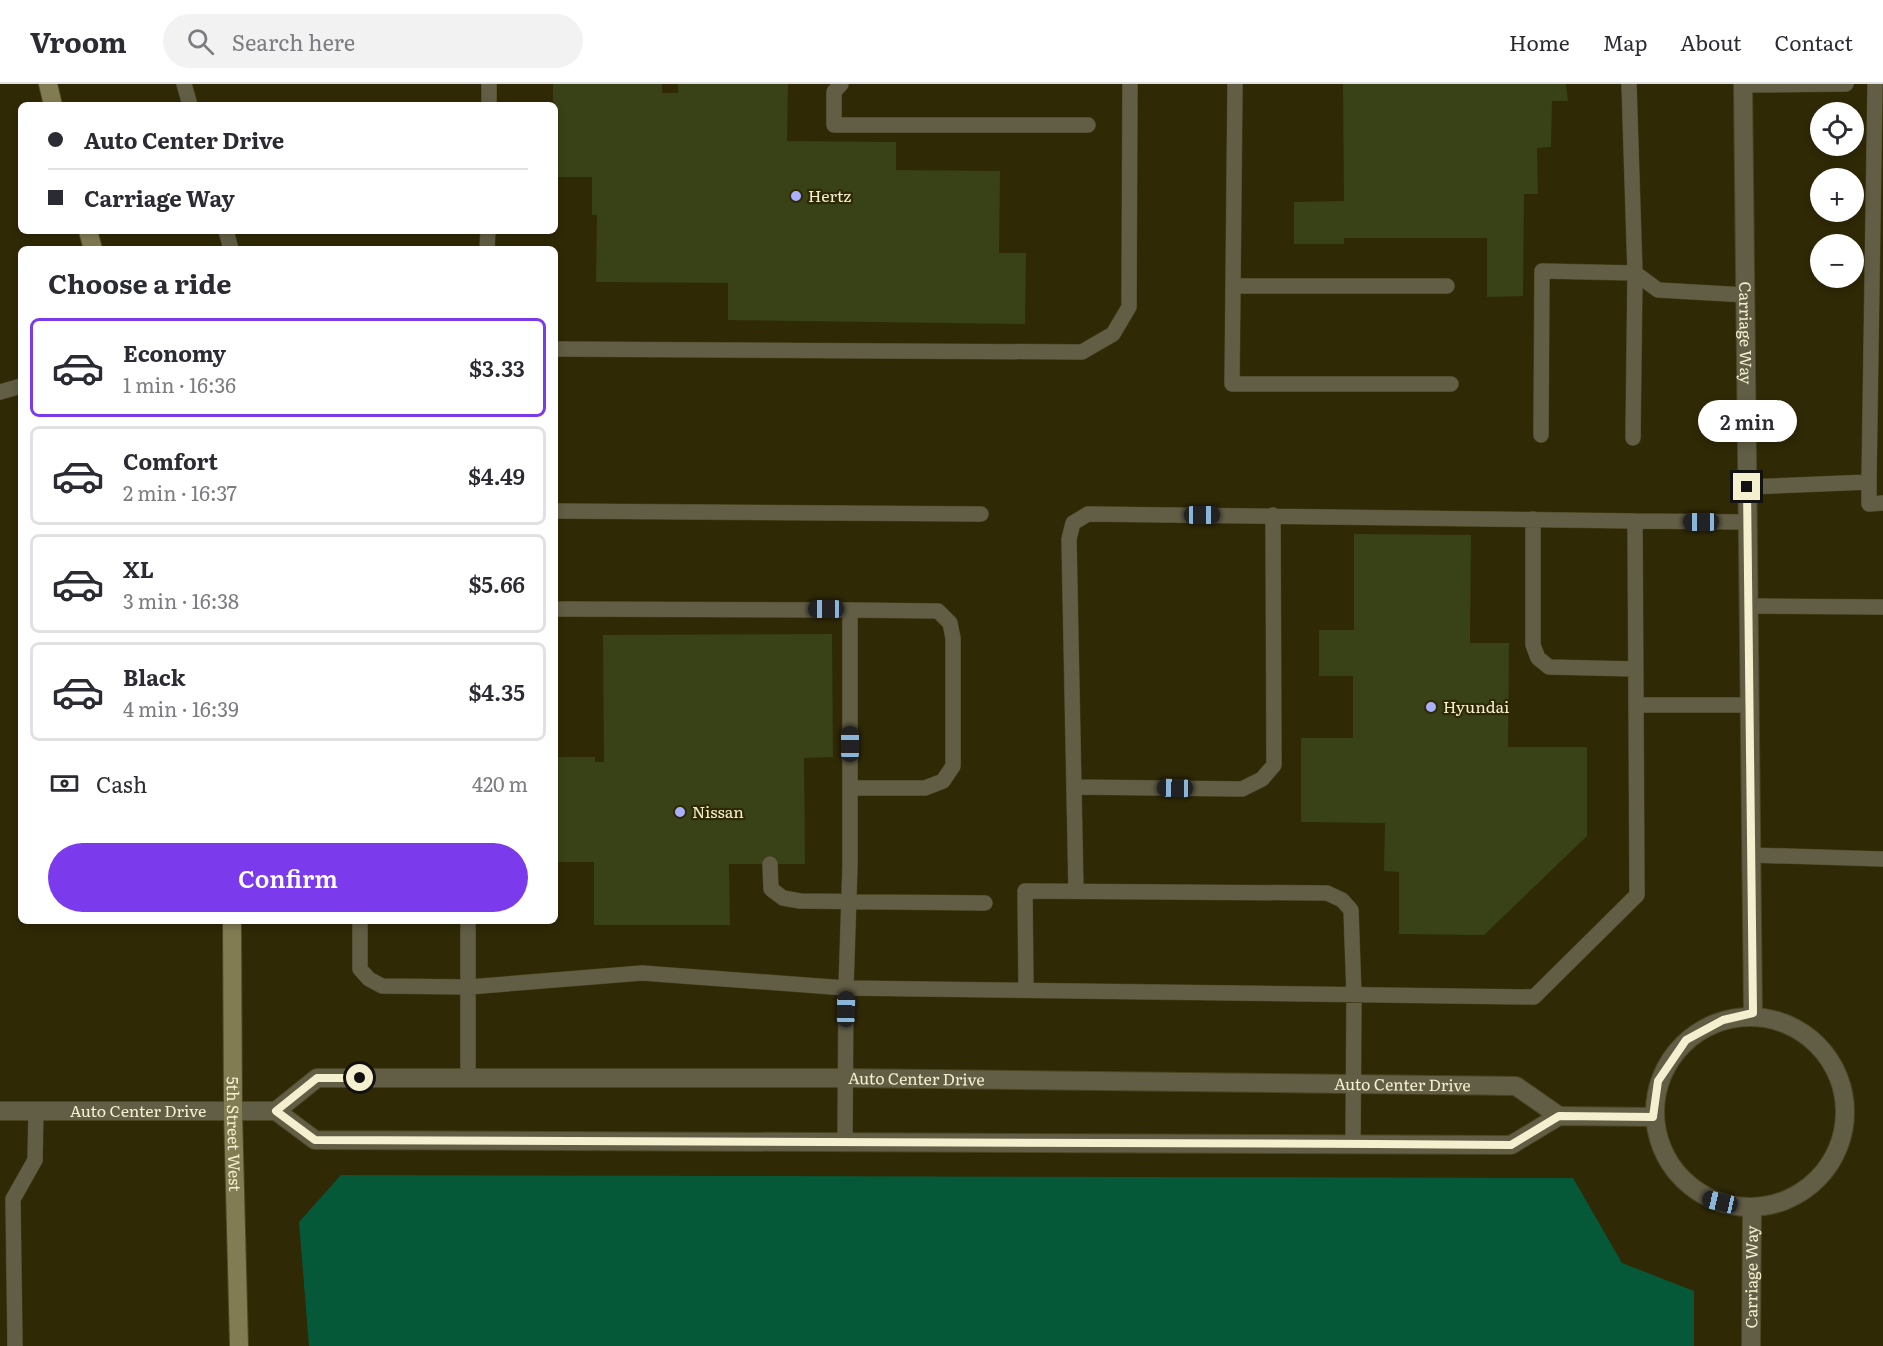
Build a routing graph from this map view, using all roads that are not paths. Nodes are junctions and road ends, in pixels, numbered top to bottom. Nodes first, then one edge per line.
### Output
1 (48, 84) edge
2 (184, 84) edge
3 (489, 84) edge
4 (841, 84) edge
5 (1130, 84) edge
6 (1235, 84) edge
7 (1629, 84) edge
8 (1743, 84) edge
9 (1846, 84) edge
10 (1875, 84) edge
11 (52, 102) edge
12 (189, 102) edge
13 (489, 102) edge
14 (1088, 125) dead end
15 (1635, 273) junction
16 (1233, 286) junction
17 (1447, 286) dead end
18 (1746, 295) junction
19 (558, 349) edge
20 (1451, 384) dead end
21 (18, 387) edge
22 (0, 392) edge
23 (1540, 435) dead end
24 (1633, 438) dead end
25 (1869, 482) junction
26 (1747, 487) junction
27 (1883, 503) edge
28 (558, 511) edge
29 (981, 514) dead end
30 (1273, 515) junction
31 (1533, 519) junction
32 (1635, 521) junction
33 (1748, 522) junction
34 (1748, 606) junction
35 (1883, 607) edge
36 (558, 609) edge
37 (850, 610) junction
38 (1635, 669) junction
39 (1636, 705) junction
40 (1749, 705) junction
41 (1075, 787) junction
42 (850, 788) junction
43 (1751, 855) junction
44 (1883, 859) edge
45 (770, 864) dead end
46 (1076, 891) junction
47 (849, 902) junction
48 (986, 903) dead end
49 (232, 924) edge
50 (360, 924) edge
51 (468, 924) edge
52 (469, 987) junction
53 (846, 988) junction
54 (1026, 990) junction
55 (1354, 995) junction
56 (1753, 1013) junction
57 (468, 1078) junction
58 (845, 1078) junction
59 (1353, 1083) junction
60 (0, 1111) edge
61 (36, 1111) junction
62 (276, 1111) junction
63 (233, 1112) junction
64 (1559, 1116) junction
65 (1653, 1117) junction
66 (845, 1142) junction
67 (1353, 1144) junction
68 (1752, 1209) junction
69 (15, 1346) edge
70 (239, 1346) edge
71 (1751, 1346) edge

1 - 11 street
2 - 12 lane
3 - 13 lane
4 - 14 lane
5 - 19 lane
6 - 16 lane
7 - 15 lane
8 - 9 lane
8 - 18 street, Carriage Way
10 - 25 lane
15 - 18 lane
15 - 23 lane
15 - 24 lane
16 - 17 lane
16 - 20 lane
18 - 26 street, Carriage Way
21 - 22 lane
25 - 26 lane
25 - 27 lane
26 - 33 street, Carriage Way
28 - 29 lane
30 - 31 lane
30 - 41 lane
30 - 41 lane
31 - 32 lane
31 - 38 lane
32 - 33 lane
32 - 38 lane
33 - 34 street, Carriage Way
34 - 35 lane
34 - 40 street, Carriage Way
36 - 37 lane
37 - 42 lane
37 - 42 lane
38 - 39 lane
39 - 40 lane
39 - 55 lane
40 - 43 street, Carriage Way
41 - 46 lane
42 - 47 lane
43 - 44 lane
43 - 56 street, Carriage Way
45 - 47 lane
46 - 54 lane
46 - 55 lane
47 - 48 lane
47 - 53 lane
49 - 63 street, 5th Street West
50 - 52 lane
51 - 52 lane
52 - 53 lane
52 - 57 lane
53 - 54 lane
53 - 58 lane
54 - 55 lane
55 - 59 lane
56 - 65 street
56 - 68 street
57 - 58 street, Auto Center Drive
57 - 62 street, Auto Center Drive
58 - 59 street, Auto Center Drive
58 - 66 lane
59 - 64 street, Auto Center Drive
59 - 67 lane
60 - 61 street, Auto Center Drive
61 - 63 street, Auto Center Drive
61 - 69 lane
62 - 63 street, Auto Center Drive
62 - 66 street
63 - 70 street, 5th Street West
64 - 65 street
64 - 67 street
65 - 68 street
66 - 67 street
68 - 71 street, Carriage Way

